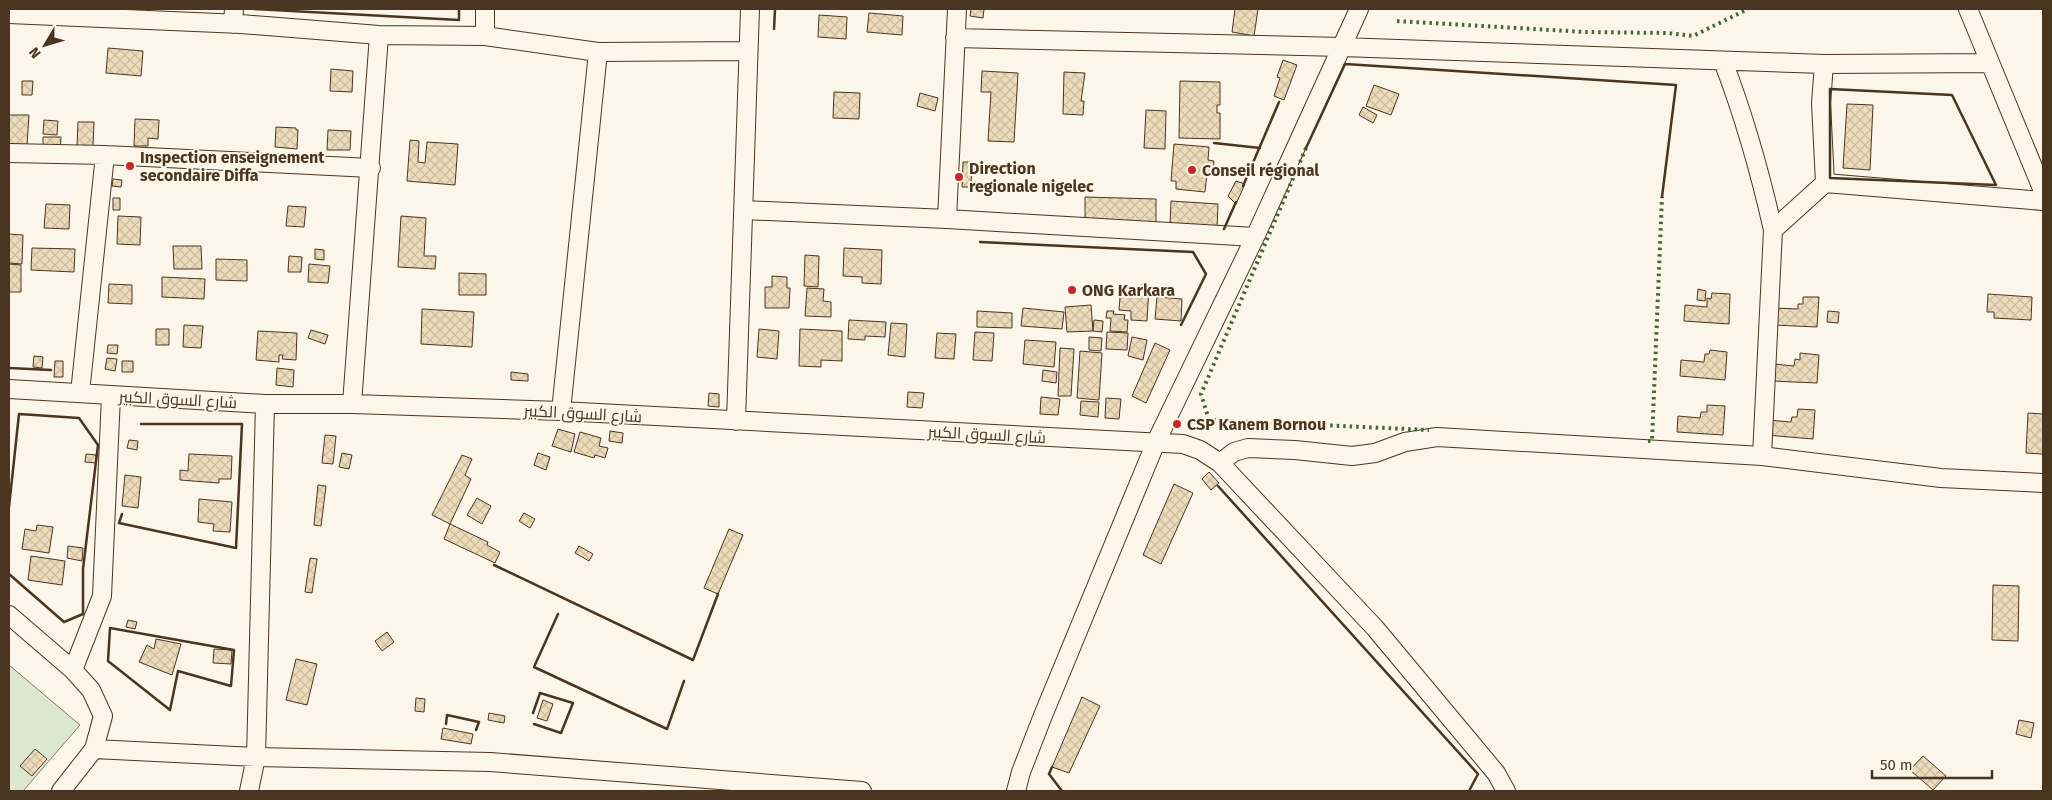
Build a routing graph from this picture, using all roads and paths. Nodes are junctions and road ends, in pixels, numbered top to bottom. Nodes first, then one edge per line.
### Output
1 (486, 9) edge
2 (750, 9) edge
3 (957, 9) edge
4 (1359, 9) edge
5 (1968, 9) edge
6 (9, 14) edge
7 (233, 16) edge
8 (379, 36) junction
9 (485, 36) junction
10 (955, 38) junction
11 (1342, 47) junction
12 (748, 51) junction
13 (598, 52) junction
14 (1723, 61) junction
15 (1990, 63) junction
16 (1824, 64) junction
17 (9, 153) edge
18 (105, 155) junction
19 (371, 168) junction
20 (1825, 183) junction
21 (2043, 191) edge
22 (2043, 202) edge
23 (744, 210) junction
24 (947, 219) junction
25 (1773, 230) junction
26 (1255, 237) junction
27 (9, 390) edge
28 (80, 393) junction
29 (111, 396) junction
30 (265, 404) junction
31 (352, 404) junction
32 (561, 411) junction
33 (736, 421) junction
34 (1156, 442) junction
35 (1762, 456) junction
36 (1220, 463) junction
37 (2043, 483) edge
38 (9, 615) edge
39 (73, 670) junction
40 (94, 749) junction
41 (256, 757) junction
42 (774, 787) edge
43 (61, 791) edge
44 (249, 791) edge
45 (862, 791) edge
46 (1016, 791) edge
47 (1506, 791) edge

1 - 9 street
2 - 12 street
3 - 10 street
4 - 11 street
5 - 15 street
6 - 7 street
7 - 8 street
8 - 9 street
8 - 19 street
9 - 13 street
10 - 11 street
10 - 24 street
11 - 14 street
11 - 26 street
12 - 13 street
12 - 23 street
13 - 32 street
14 - 16 street
14 - 25 street
15 - 16 street
15 - 21 street
16 - 20 street
17 - 18 street
18 - 19 street
18 - 28 street
19 - 31 street
20 - 22 street
20 - 25 street
23 - 24 street
23 - 33 street
24 - 26 street
25 - 35 street
26 - 34 street
27 - 28 street, شارع السوق الكبير
28 - 29 street, شارع السوق الكبير
29 - 30 street, شارع السوق الكبير
29 - 39 street
30 - 31 street, شارع السوق الكبير
30 - 41 street
31 - 32 street, شارع السوق الكبير
32 - 33 street, شارع السوق الكبير
33 - 34 street, شارع السوق الكبير
34 - 36 street, شارع السوق الكبير
34 - 46 street
35 - 36 street
35 - 37 street
36 - 47 street, شارع السوق الكبير
38 - 39 street
39 - 40 street
40 - 41 street
40 - 43 street
41 - 42 street
41 - 44 street
42 - 45 street

